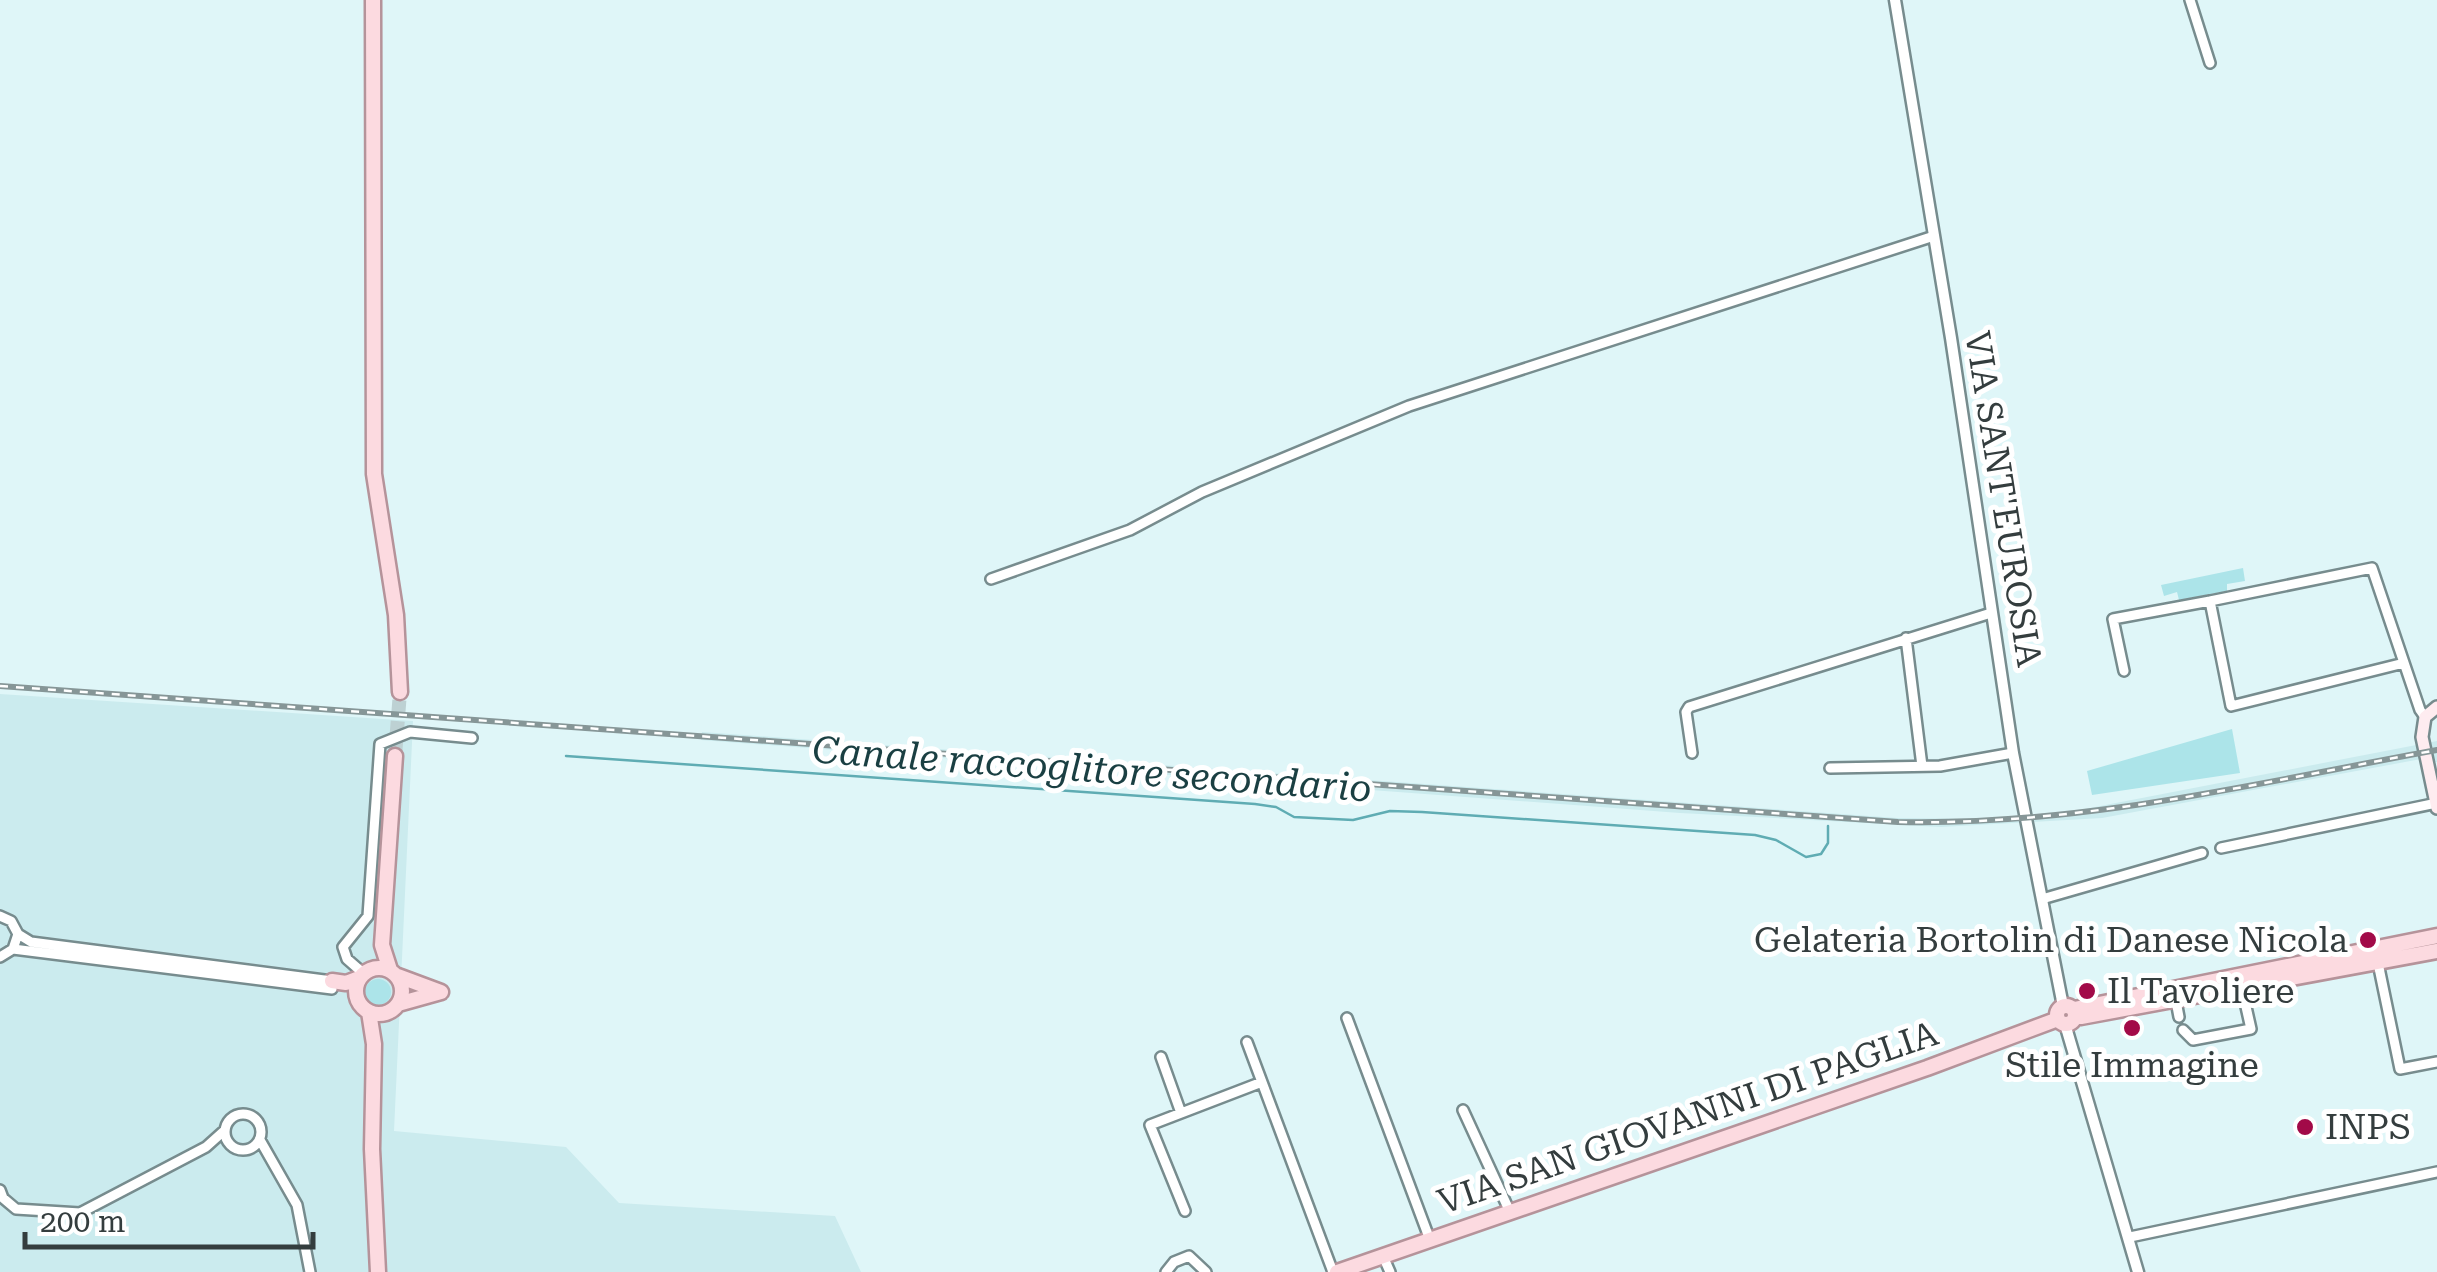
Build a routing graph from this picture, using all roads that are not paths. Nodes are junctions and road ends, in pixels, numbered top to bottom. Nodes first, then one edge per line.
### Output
1 (374, 0) edge
2 (1894, 0) edge
3 (2190, 0) edge
4 (2210, 63) dead end
5 (1934, 236) junction
6 (991, 579) dead end
7 (2210, 601) junction
8 (1991, 613) junction
9 (1906, 638) junction
10 (2404, 663) junction
11 (2124, 671) dead end
12 (400, 692) tunnel mouth
13 (2437, 707) edge
14 (2424, 717) junction
15 (472, 738) dead end
16 (1692, 753) dead end
17 (2013, 753) junction
18 (395, 756) tunnel mouth
19 (1922, 766) junction
20 (1830, 768) dead end
21 (2437, 805) edge
22 (2221, 848) dead end
23 (2202, 853) dead end
24 (2042, 899) junction
25 (0, 916) edge
26 (18, 934) junction
27 (2437, 936) edge
28 (382, 945) junction
29 (2437, 951) edge
30 (5, 956) edge
31 (2378, 962) junction
32 (364, 973) junction
33 (394, 973) junction
34 (332, 985) junction
35 (2242, 988) junction
36 (356, 999) junction
37 (2176, 1001) junction
38 (392, 1009) junction
39 (368, 1012) junction
40 (2067, 1015) junction
41 (1347, 1018) dead end
42 (2179, 1018) dead end
43 (2183, 1030) dead end
44 (1247, 1042) dead end
45 (374, 1044) junction
46 (1161, 1056) dead end
47 (2437, 1062) edge
48 (1262, 1082) junction
49 (1463, 1110) dead end
50 (1181, 1113) junction
51 (225, 1130) junction
52 (260, 1140) junction
53 (231, 1146) junction
54 (206, 1148) junction
55 (251, 1148) junction
56 (271, 1164) junction
57 (2437, 1172) edge
58 (0, 1190) edge
59 (1186, 1211) dead end
60 (1510, 1212) junction
61 (2130, 1237) junction
62 (1430, 1240) junction
63 (1384, 1256) junction
64 (379, 1271) edge
65 (310, 1272) edge
66 (1166, 1272) edge
67 (1206, 1272) edge
68 (1335, 1272) edge
69 (1390, 1272) edge
70 (2138, 1272) edge

1 - 12 main road
2 - 5 street, VIA SANT'EUROSIA
3 - 4 street
5 - 6 street
5 - 8 street, VIA SANT'EUROSIA
7 - 10 street
7 - 10 street
7 - 11 street
8 - 9 street
8 - 17 street, VIA SANT'EUROSIA
9 - 16 street
9 - 19 street
10 - 14 street
13 - 14 main road
14 - 21 main road
15 - 32 street
17 - 19 street
17 - 24 street, VIA SANT'EUROSIA
18 - 28 main road
19 - 20 street
21 - 22 street
23 - 24 street
24 - 40 street, VIA SANT'EUROSIA
25 - 26 street
26 - 30 street
26 - 34 street
27 - 40 main road
28 - 32 main road
28 - 33 main road
29 - 31 main road
30 - 34 street
31 - 35 main road
31 - 47 street
32 - 33 main road
32 - 34 main road
32 - 36 main road
33 - 38 main road
33 - 38 main road
34 - 36 main road
35 - 37 main road
35 - 43 street
36 - 39 main road
37 - 40 main road
37 - 42 street
38 - 39 main road
38 - 45 main road
39 - 45 main road
40 - 60 main road, VIA SAN GIOVANNI DI PAGLIA
40 - 61 street, VIA SANT'EUROSIA
41 - 62 street
44 - 48 street
45 - 64 main road
46 - 50 street
48 - 50 street
48 - 68 street
49 - 60 street
50 - 59 street
51 - 52 street
51 - 53 street
51 - 54 street
52 - 55 street
52 - 56 street
53 - 54 street
53 - 55 street
54 - 58 street
55 - 56 street
56 - 65 street
57 - 61 street
60 - 62 main road, VIA SAN GIOVANNI DI PAGLIA
61 - 70 street, VIA SANT'EUROSIA
62 - 63 main road, VIA SAN GIOVANNI DI PAGLIA
63 - 68 main road, VIA SAN GIOVANNI DI PAGLIA
63 - 69 street
66 - 67 street

